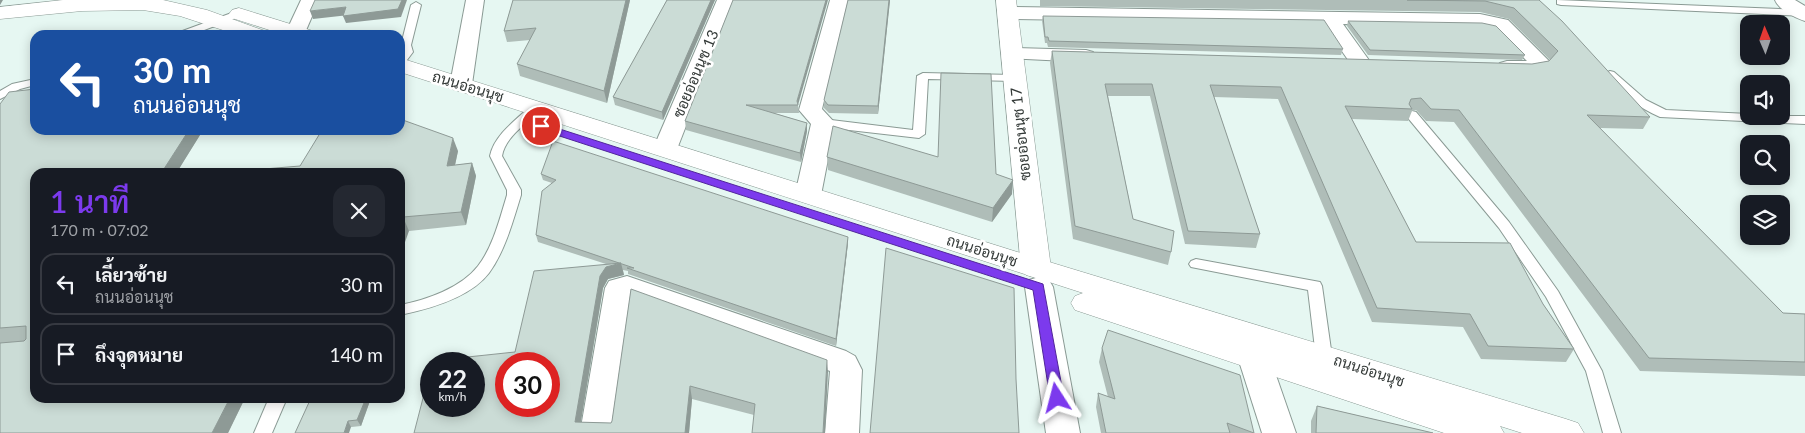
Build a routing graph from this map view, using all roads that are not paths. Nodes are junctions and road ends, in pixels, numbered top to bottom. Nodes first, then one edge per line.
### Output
1 (50, 0) edge
2 (185, 0) edge
3 (310, 0) edge
4 (475, 0) edge
5 (726, 0) edge
6 (839, 0) edge
7 (1784, 1) edge
8 (1561, 2) dead end
9 (416, 5) dead end
10 (0, 6) edge
11 (1008, 6) edge
12 (0, 13) edge
13 (237, 14) junction
14 (1804, 14) edge
15 (1330, 19) junction
16 (216, 21) junction
17 (194, 30) edge
18 (243, 30) edge
19 (291, 30) edge
20 (302, 30) edge
21 (405, 56) edge
22 (1101, 56) edge
23 (1360, 63) edge
24 (405, 66) edge
25 (1013, 66) junction
26 (1488, 67) edge
27 (1610, 74) edge
28 (405, 82) edge
29 (30, 83) edge
30 (461, 84) junction
31 (0, 96) edge
32 (529, 114) junction
33 (1412, 116) edge
34 (1805, 120) edge
35 (824, 123) junction
36 (665, 149) junction
37 (808, 195) junction
38 (1196, 264) dead end
39 (1037, 278) junction
40 (405, 310) edge
41 (1251, 345) junction
42 (1324, 357) junction
43 (276, 403) edge
44 (263, 433) edge
45 (597, 433) edge
46 (842, 433) edge
47 (1063, 433) edge
48 (1279, 433) edge
49 (1486, 433) edge
50 (1566, 433) edge
51 (1612, 433) edge

1 - 10 main road
2 - 13 main road
3 - 20 street
4 - 30 street
5 - 36 street, ซอยอ่อนนุช 13
6 - 35 street
7 - 14 street
8 - 14 lane
9 - 21 lane
11 - 15 street
11 - 25 main road, ซอยอ่อนนุช 17
12 - 16 main road
13 - 16 lane
13 - 19 main road
15 - 23 street
15 - 26 street
16 - 17 lane
16 - 18 main road
22 - 25 street
24 - 30 main road, ถนนอ่อนนุช
25 - 35 lane
25 - 39 main road, ซอยอ่อนนุช 17
27 - 34 lane
28 - 32 main road, ถนนอ่อนนุช
29 - 31 lane
30 - 32 main road, ถนนอ่อนนุช
32 - 36 main road, ถนนอ่อนนุช
32 - 39 main road, ถนนอ่อนนุช
32 - 40 lane
33 - 51 lane
35 - 37 street
36 - 37 main road, ถนนอ่อนนุช
37 - 39 main road, ถนนอ่อนนุช
38 - 42 lane
39 - 41 main road, ถนนอ่อนนุช
39 - 47 street
41 - 42 main road, ถนนอ่อนนุช
41 - 48 street
41 - 49 main road, ถนนอ่อนนุช
42 - 50 main road, ถนนอ่อนนุช
43 - 44 lane
45 - 46 street

